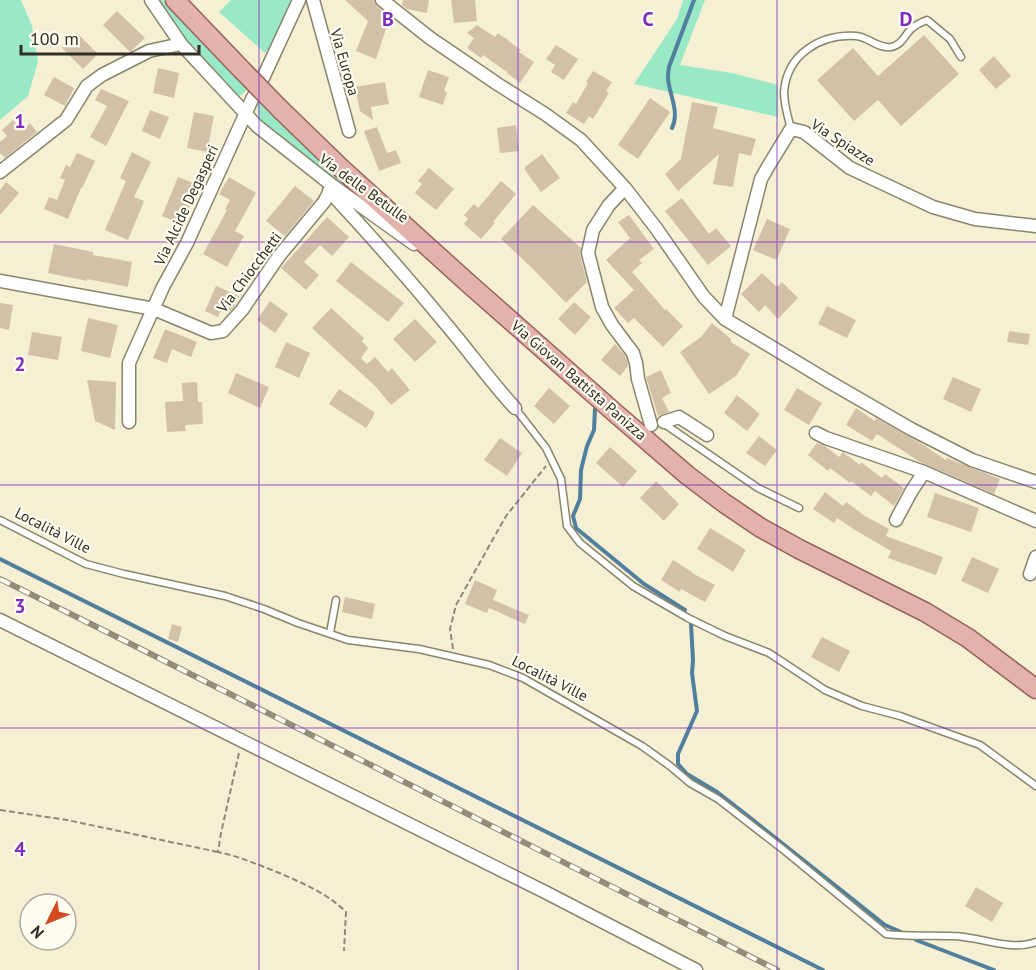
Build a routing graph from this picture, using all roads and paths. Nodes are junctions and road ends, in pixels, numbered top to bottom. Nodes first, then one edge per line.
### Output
1 (151, 0) edge
2 (175, 0) edge
3 (299, 0) edge
4 (313, 0) edge
5 (382, 0) edge
6 (181, 44) junction
7 (961, 57) dead end
8 (263, 78) dead end
9 (253, 97) dead end
10 (245, 114) junction
11 (791, 129) junction
12 (349, 131) dead end
13 (0, 172) edge
14 (625, 188) junction
15 (329, 193) junction
16 (1036, 226) edge
17 (0, 281) edge
18 (468, 283) junction
19 (154, 309) junction
20 (725, 319) junction
21 (516, 408) joint
22 (129, 422) dead end
23 (651, 427) junction
24 (816, 433) dead end
25 (706, 435) dead end
26 (552, 459) junction
27 (924, 472) junction
28 (1036, 482) edge
29 (799, 508) dead end
30 (0, 520) edge
31 (896, 520) dead end
32 (1036, 521) edge
33 (1036, 557) edge
34 (1030, 574) dead end
35 (336, 600) dead end
36 (0, 620) edge
37 (330, 633) junction
38 (454, 657) junction
39 (1036, 689) edge
40 (241, 741) junction
41 (1036, 786) edge
42 (0, 810) edge
43 (218, 852) junction
44 (1036, 942) edge
45 (344, 951) dead end
46 (696, 970) edge

1 - 6 street, Via delle Betulle
2 - 18 main road, Via Giovan Battista Panizza, bridge
3 - 8 street
4 - 12 street, Via Europa
5 - 14 street
6 - 10 street, Via delle Betulle
6 - 13 street
7 - 11 lane
9 - 10 street, Via Alcide Degasperi
10 - 15 street, Via delle Betulle
10 - 19 street, Via Alcide Degasperi
11 - 16 street, Via Spiazze
11 - 20 street, Via Spiazze
14 - 20 street
14 - 23 street
15 - 18 street, Via delle Betulle
15 - 19 street, Via Chiocchetti
15 - 21 street
17 - 19 street
18 - 23 main road, Via Giovan Battista Panizza
19 - 22 street, Via Alcide Degasperi
20 - 28 street
21 - 26 lane
23 - 25 street, Via Giovan Battista Panizza
23 - 29 lane
23 - 39 main road, Via Giovan Battista Panizza
24 - 27 street
26 - 38 path
26 - 41 lane
27 - 31 street
27 - 32 street
30 - 37 lane, Località Ville
33 - 34 street
35 - 37 lane
36 - 40 street
37 - 38 lane, Località Ville
38 - 44 lane, Località Ville
40 - 43 path
40 - 46 street
42 - 43 path
43 - 45 path

